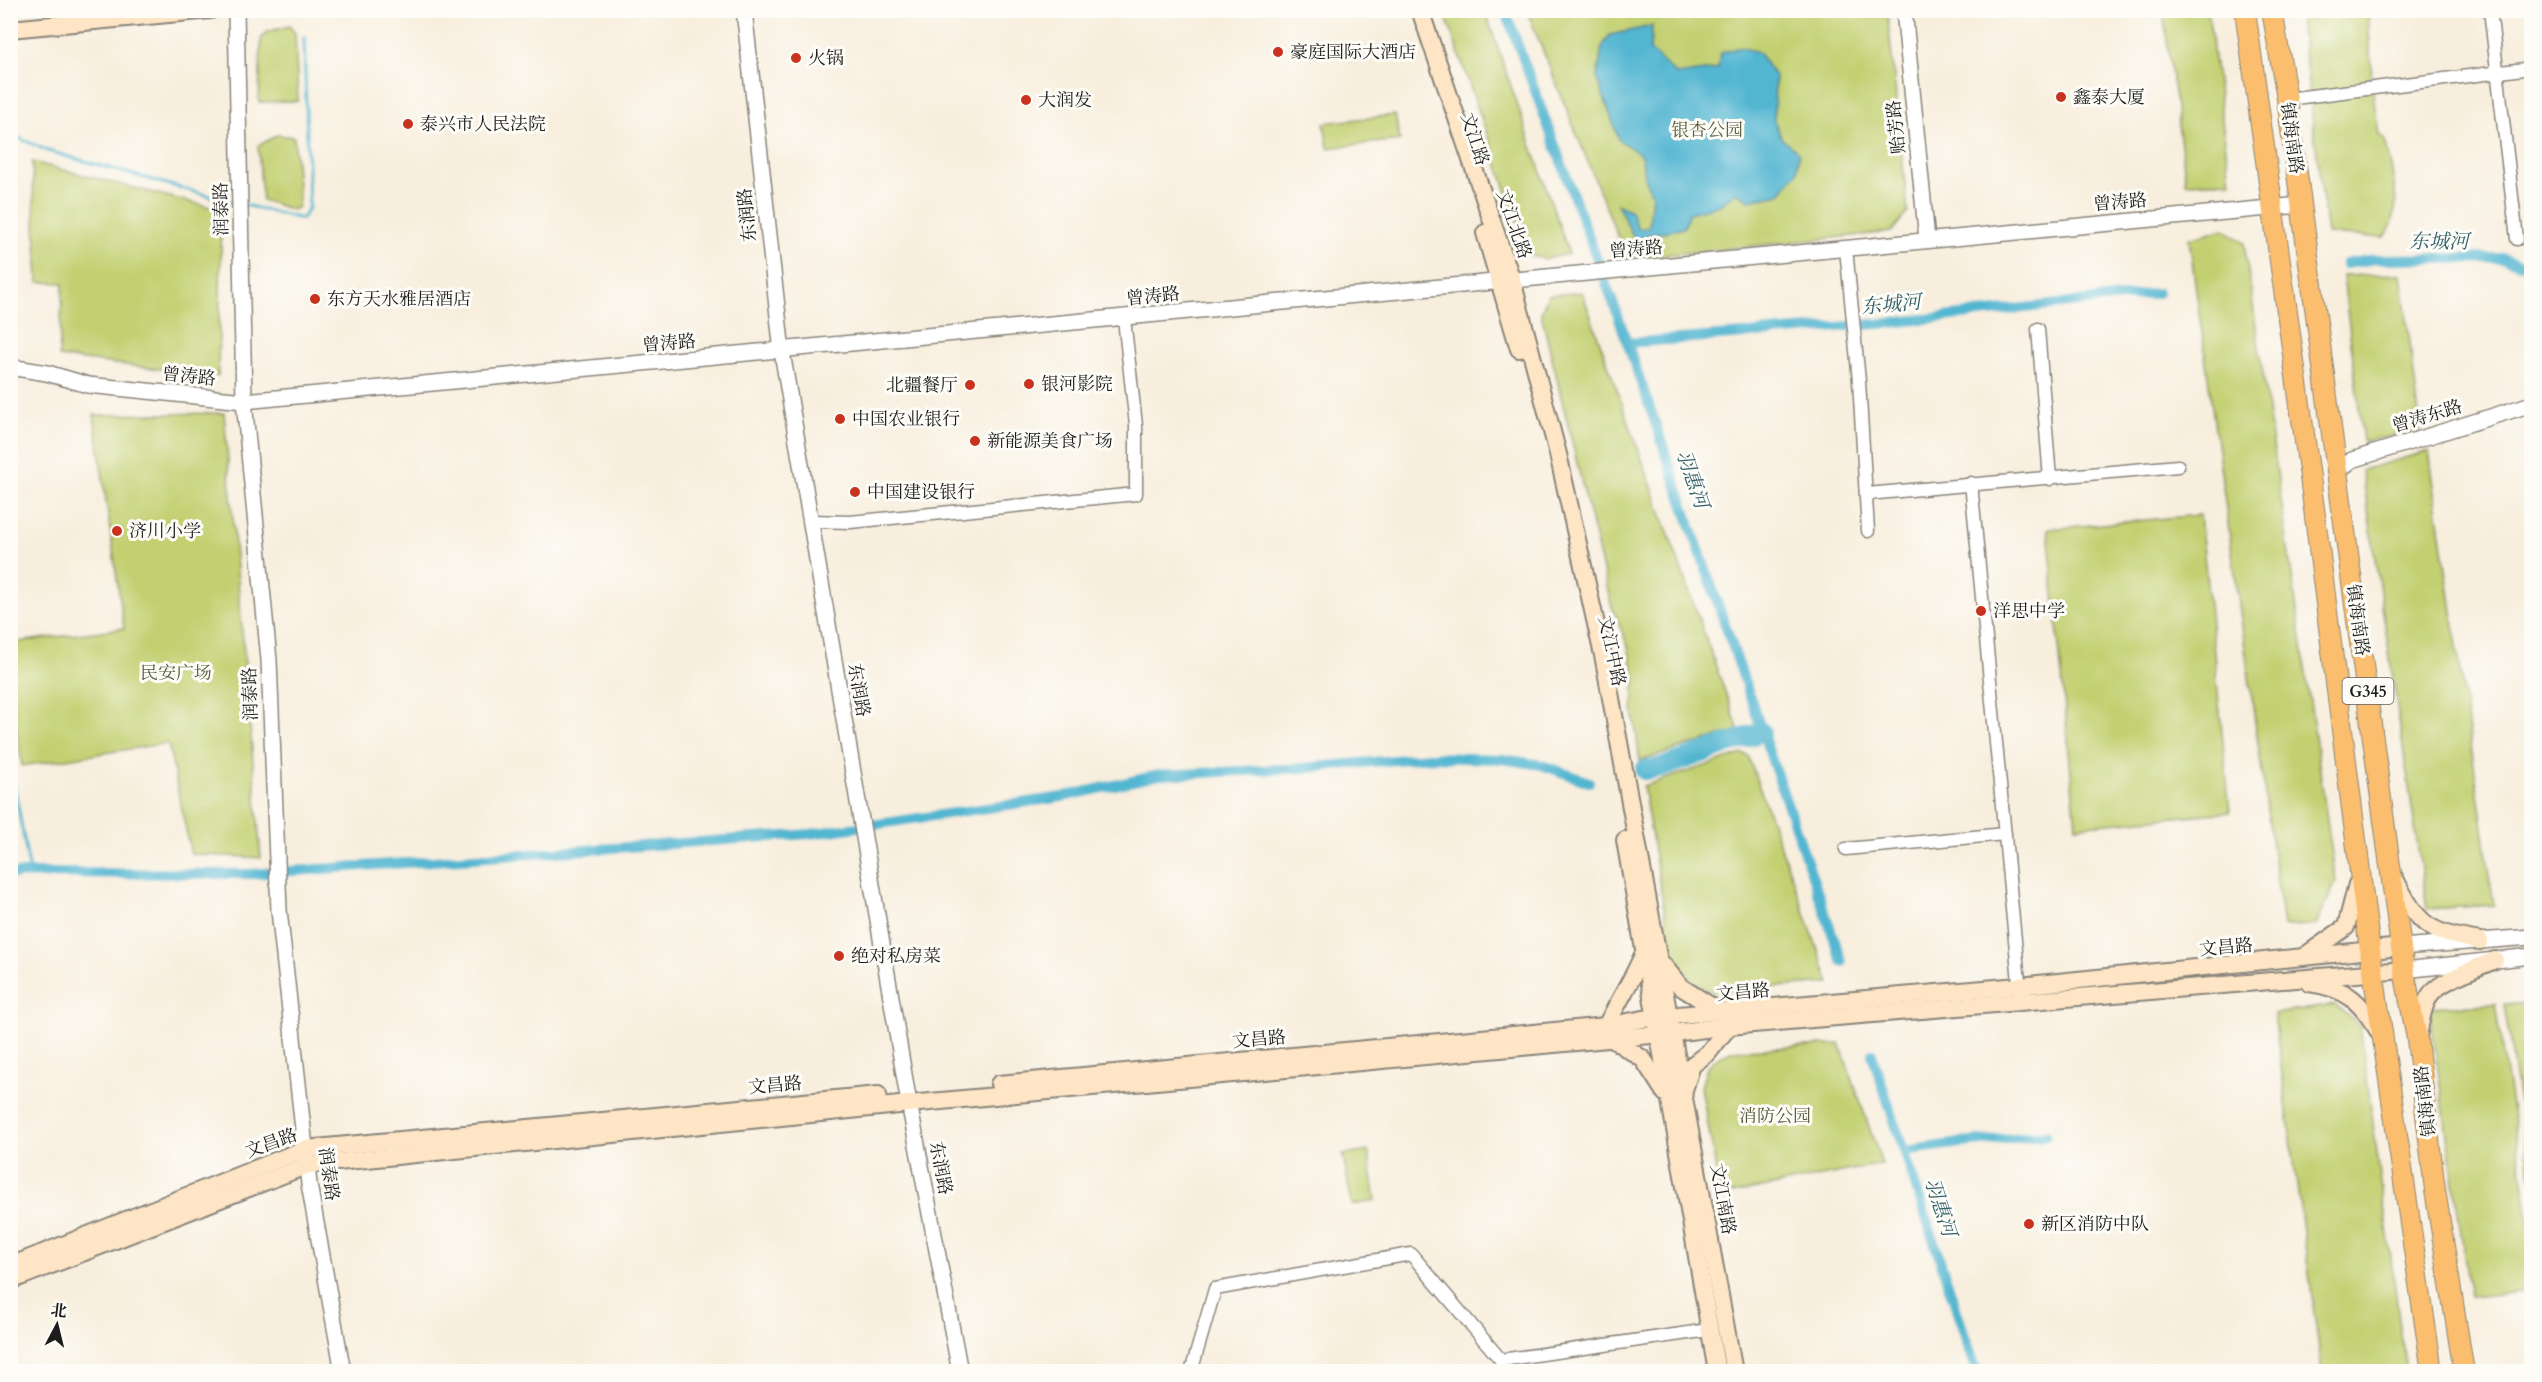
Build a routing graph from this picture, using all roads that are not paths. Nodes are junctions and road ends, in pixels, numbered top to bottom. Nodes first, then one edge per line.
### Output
1 (211, 10) edge
2 (236, 10) edge
3 (744, 10) edge
4 (1410, 10) edge
5 (1420, 10) edge
6 (1904, 10) edge
7 (2245, 10) edge
8 (2272, 10) edge
9 (2490, 10) edge
10 (10, 29) edge
11 (2532, 68) edge
12 (2497, 72) junction
13 (2287, 99) junction
14 (2301, 205) junction
15 (2271, 208) junction
16 (2517, 239) dead end
17 (1927, 240) junction
18 (1846, 249) junction
19 (1506, 281) junction
20 (1124, 319) junction
21 (2038, 329) dead end
22 (782, 352) junction
23 (10, 367) edge
24 (244, 401) junction
25 (2532, 404) edge
26 (2178, 466) dead end
27 (2337, 472) junction
28 (2050, 479) junction
29 (1971, 483) junction
30 (1867, 494) junction
31 (810, 521) junction
32 (1868, 531) dead end
33 (2005, 834) junction
34 (1846, 849) dead end
35 (2359, 862) junction
36 (2391, 871) junction
37 (2532, 937) edge
38 (2480, 941) junction
39 (2401, 947) junction
40 (2370, 951) junction
41 (1650, 956) junction
42 (2532, 957) edge
43 (2298, 960) junction
44 (2495, 960) junction
45 (2404, 970) junction
46 (2373, 972) junction
47 (2281, 979) junction
48 (2021, 994) junction
49 (1662, 1017) junction
50 (1725, 1019) junction
51 (1609, 1033) junction
52 (1665, 1034) junction
53 (2417, 1039) junction
54 (2386, 1043) junction
55 (1676, 1095) junction
56 (908, 1098) junction
57 (307, 1157) junction
58 (10, 1266) edge
59 (10, 1281) edge
60 (1709, 1330) junction
61 (1499, 1366) edge
62 (343, 1371) edge
63 (960, 1371) edge
64 (1191, 1371) edge
65 (1717, 1371) edge
66 (1734, 1371) edge
67 (2432, 1371) edge
68 (2464, 1371) edge

1 - 10 main road
2 - 24 street, 润泰路
3 - 22 street, 东润路
4 - 19 main road, 文江路
5 - 19 main road, 文江北路
6 - 17 street, 贻芳路
7 - 15 highway, 镇海南路 / G345
8 - 13 highway, 镇海南路 / G345
9 - 12 street
11 - 12 street
12 - 13 street
12 - 16 street
13 - 14 highway, 镇海南路 / G345
14 - 15 street, 曾涛路
14 - 27 highway, 镇海南路 / G345
15 - 17 street, 曾涛路
15 - 35 highway, 镇海南路 / G345
17 - 18 street, 曾涛路
18 - 19 street, 曾涛路
18 - 30 street
19 - 20 street, 曾涛路
19 - 41 main road, 文江中路
20 - 22 street, 曾涛路
20 - 31 street
21 - 28 street
22 - 24 street, 曾涛路
22 - 31 street, 东润路
23 - 24 street, 曾涛路
24 - 57 street, 润泰路
25 - 27 street, 曾涛东路
26 - 28 street
27 - 36 highway, 镇海南路 / G345
28 - 29 street
29 - 30 street
29 - 33 street
30 - 32 street
31 - 56 street, 东润路
33 - 34 street
33 - 48 street
35 - 40 highway, 镇海南路 / G345
35 - 43 main road
36 - 38 main road
36 - 39 highway, 镇海南路 / G345
37 - 38 street, 文昌路
38 - 39 street, 文昌路
39 - 40 main road, 文昌路
39 - 45 highway, 镇海南路 / G345
40 - 43 main road, 文昌路
40 - 46 highway, 镇海南路 / G345
41 - 49 main road, 文江中路
41 - 50 main road
41 - 51 main road
42 - 44 street, 文昌路
43 - 48 main road, 文昌路
44 - 45 street, 文昌路
44 - 53 main road
45 - 46 main road, 文昌路
45 - 53 highway, 镇海南路 / G345
46 - 47 main road, 文昌路
46 - 54 highway, 镇海南路 / G345
47 - 48 main road, 文昌路
47 - 54 main road
48 - 50 main road, 文昌路
49 - 50 main road, 文昌路
49 - 51 main road, 文昌路
49 - 52 main road, 文江中路
50 - 52 main road, 文昌路
50 - 55 main road
51 - 52 main road, 文昌路
51 - 55 main road
51 - 56 main road, 文昌路
52 - 55 main road, 文江南路
53 - 68 highway, 镇海南路 / G345
54 - 67 highway, 镇海南路 / G345
55 - 60 main road, 文江南路
55 - 66 main road, 文江南路
56 - 57 main road, 文昌路
56 - 63 street, 东润路
57 - 58 main road, 文昌路
57 - 59 main road, 文昌路
57 - 62 street, 润泰路
60 - 61 street
60 - 65 main road, 文江南路
61 - 64 street

